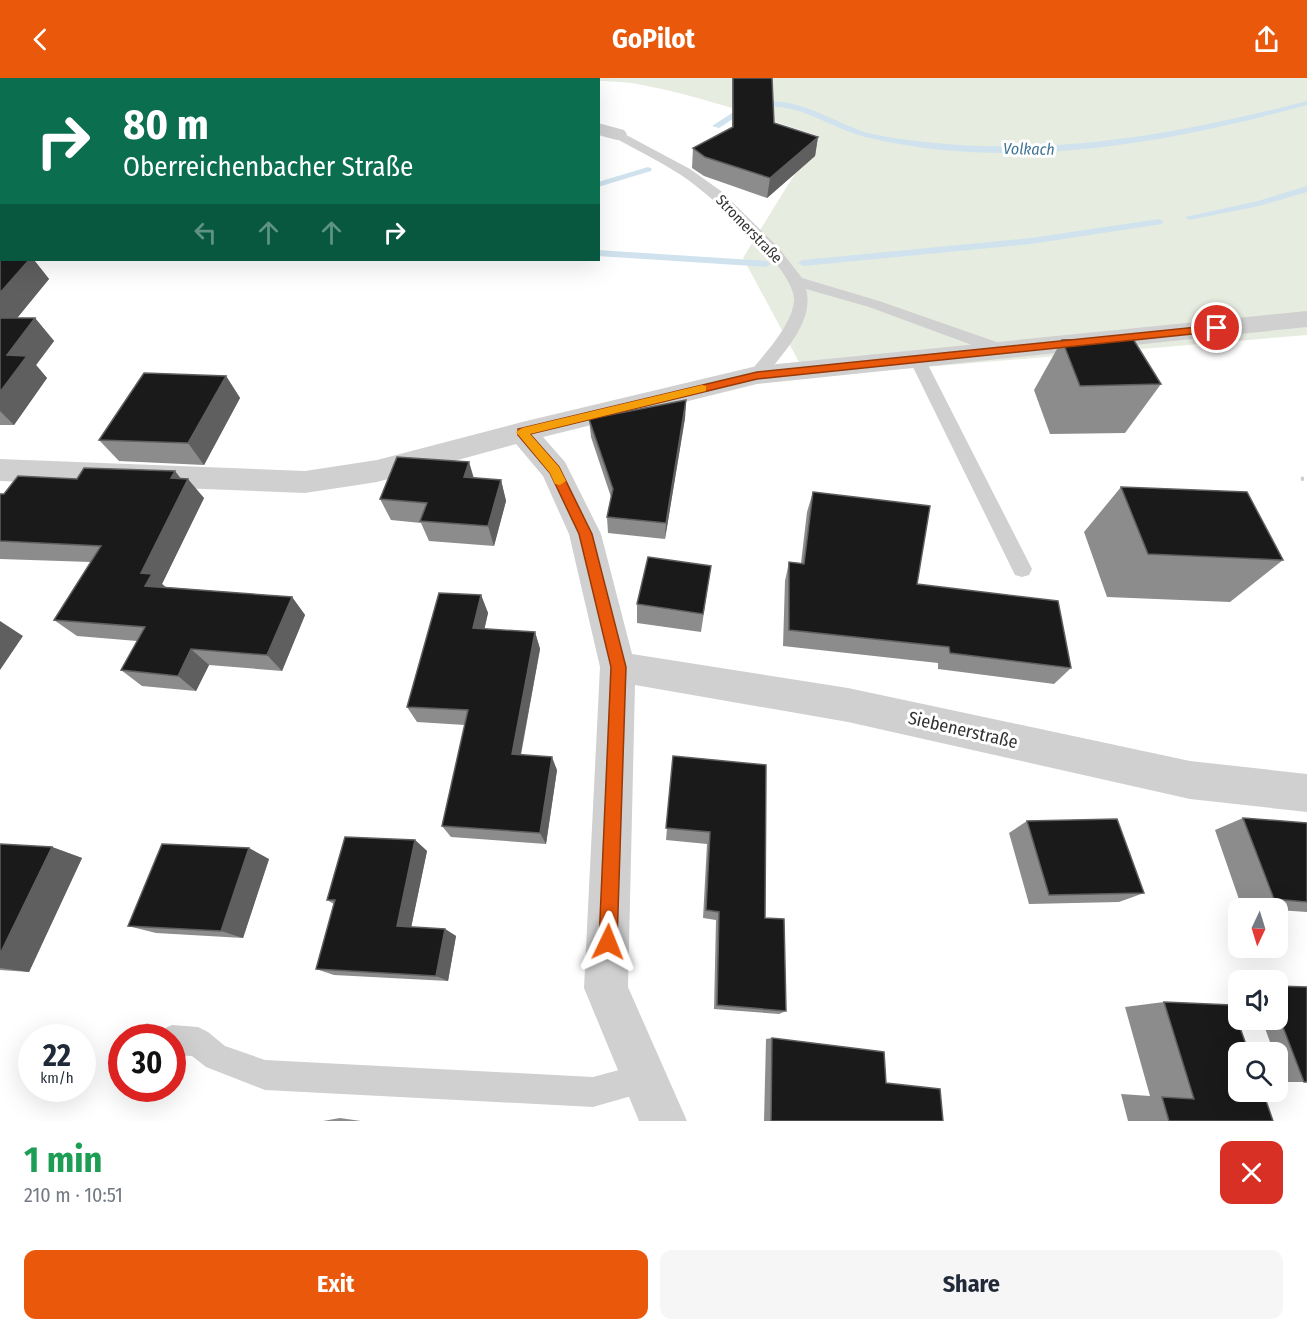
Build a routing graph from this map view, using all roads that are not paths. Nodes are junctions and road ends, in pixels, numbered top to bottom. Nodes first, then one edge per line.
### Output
1 (608, 132) edge
2 (797, 281) junction
3 (1307, 319) edge
4 (1005, 351) junction
5 (917, 359) junction
6 (757, 375) junction
7 (522, 432) junction
8 (0, 470) edge
9 (1022, 569) dead end
10 (618, 667) junction
11 (1307, 793) edge
12 (186, 1041) edge
13 (645, 1078) junction
14 (663, 1121) edge

1 - 2 lane, Stromerstraße
2 - 4 lane, Stromerstraße
2 - 6 lane
3 - 4 street
4 - 5 street
5 - 6 street
5 - 9 lane
6 - 7 street
7 - 8 street
7 - 10 street
10 - 11 street, Siebenerstraße
10 - 13 street
12 - 13 lane
13 - 14 street

